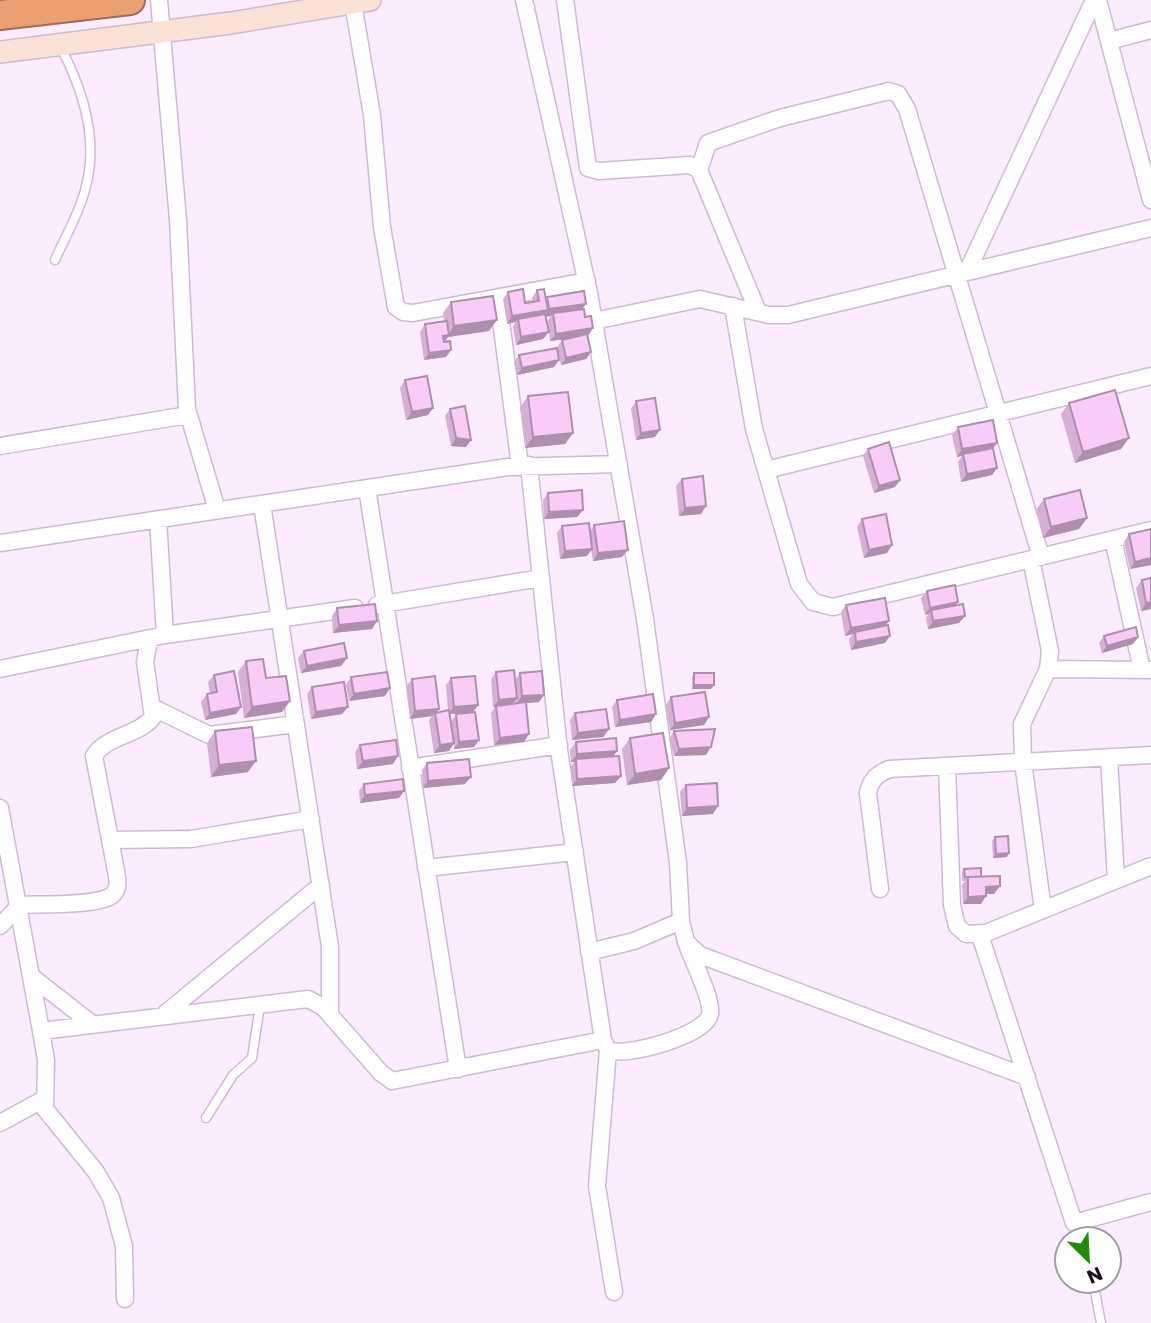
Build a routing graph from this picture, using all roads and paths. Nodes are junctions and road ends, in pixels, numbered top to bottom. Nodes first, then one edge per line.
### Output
1 (130, 0) edge
2 (159, 0) edge
3 (524, 0) edge
4 (565, 0) edge
5 (1096, 0) edge
6 (362, 1) edge
7 (0, 15) edge
8 (1151, 30) edge
9 (162, 31) junction
10 (1109, 41) junction
11 (60, 45) junction
12 (0, 52) edge
13 (699, 170) junction
14 (1151, 200) edge
15 (1151, 228) edge
16 (55, 260) dead end
17 (962, 274) junction
18 (587, 281) junction
19 (498, 298) junction
20 (733, 306) junction
21 (758, 312) junction
22 (594, 321) junction
23 (1151, 376) edge
24 (999, 413) junction
25 (188, 415) junction
26 (0, 446) edge
27 (619, 464) junction
28 (524, 466) junction
29 (765, 470) junction
30 (367, 488) junction
31 (262, 504) junction
32 (217, 510) junction
33 (158, 519) junction
34 (1151, 530) edge
35 (1113, 539) junction
36 (0, 543) edge
37 (1036, 558) junction
38 (541, 579) junction
39 (385, 603) junction
40 (280, 621) junction
41 (165, 635) junction
42 (149, 640) junction
43 (0, 669) edge
44 (1048, 669) junction
45 (1147, 670) edge
46 (154, 708) junction
47 (296, 724) junction
48 (559, 745) junction
49 (1151, 755) edge
50 (1109, 757) junction
51 (1023, 762) junction
52 (947, 766) junction
53 (411, 768) junction
54 (0, 808) edge
55 (311, 819) junction
56 (110, 840) junction
57 (575, 852) junction
58 (1151, 866) edge
59 (426, 868) junction
60 (1116, 880) junction
61 (320, 885) junction
62 (880, 889) dead end
63 (20, 905) junction
64 (1043, 910) junction
65 (681, 920) junction
66 (0, 926) edge
67 (980, 934) junction
68 (686, 942) junction
69 (589, 951) junction
70 (32, 977) junction
71 (261, 1002) junction
72 (165, 1014) junction
73 (330, 1015) junction
74 (91, 1023) junction
75 (41, 1031) junction
76 (606, 1045) junction
77 (458, 1069) junction
78 (1027, 1077) junction
79 (44, 1099) junction
80 (206, 1118) dead end
81 (0, 1123) edge
82 (1151, 1202) edge
83 (1075, 1225) edge
84 (1092, 1225) edge
85 (614, 1293) dead end
86 (1096, 1295) edge
87 (125, 1299) dead end
88 (1101, 1323) edge

1 - 7 highway
2 - 9 street
3 - 18 street
4 - 13 street
5 - 10 street
5 - 17 street
6 - 9 main road
6 - 19 street
8 - 10 street
9 - 11 main road
9 - 25 street
10 - 14 street
11 - 12 main road
11 - 16 lane
13 - 17 street
13 - 21 street
15 - 17 street
17 - 21 street
17 - 24 street
18 - 19 street
18 - 22 street
19 - 28 street
20 - 21 street
20 - 22 street
20 - 29 street
22 - 27 street
23 - 24 street
24 - 29 street
24 - 37 street
25 - 26 street
25 - 32 street
27 - 28 street
27 - 65 street
28 - 30 street
28 - 38 street
29 - 37 street
30 - 31 street
30 - 39 street
31 - 32 street
31 - 40 street
32 - 33 street
33 - 36 street
33 - 41 street
34 - 35 street
35 - 37 street
35 - 45 street
37 - 44 street
38 - 39 street
38 - 48 street
39 - 40 street
39 - 53 street
40 - 41 street
40 - 47 street
41 - 42 street
42 - 43 street
42 - 46 street
44 - 45 street
44 - 51 street
46 - 47 street
46 - 56 street
47 - 55 street
48 - 53 street
48 - 57 street
49 - 50 street
50 - 51 street
50 - 60 street
51 - 52 street
51 - 64 street
52 - 62 street
52 - 67 street
53 - 59 street
54 - 63 street
55 - 56 street
55 - 61 street
56 - 63 street
57 - 59 street
57 - 69 street
58 - 60 street
59 - 77 street
60 - 64 street
61 - 72 street
61 - 73 street
63 - 66 street
63 - 70 street
64 - 67 street
65 - 68 street
65 - 69 street
67 - 78 street
68 - 76 street
68 - 78 street
69 - 76 street
70 - 74 street
70 - 75 street
71 - 72 street
71 - 73 street
71 - 80 lane
72 - 74 street
73 - 77 street
74 - 75 street
75 - 79 street
76 - 77 street
76 - 85 street
78 - 83 street
79 - 81 street
79 - 87 street
82 - 84 street
86 - 88 lane

